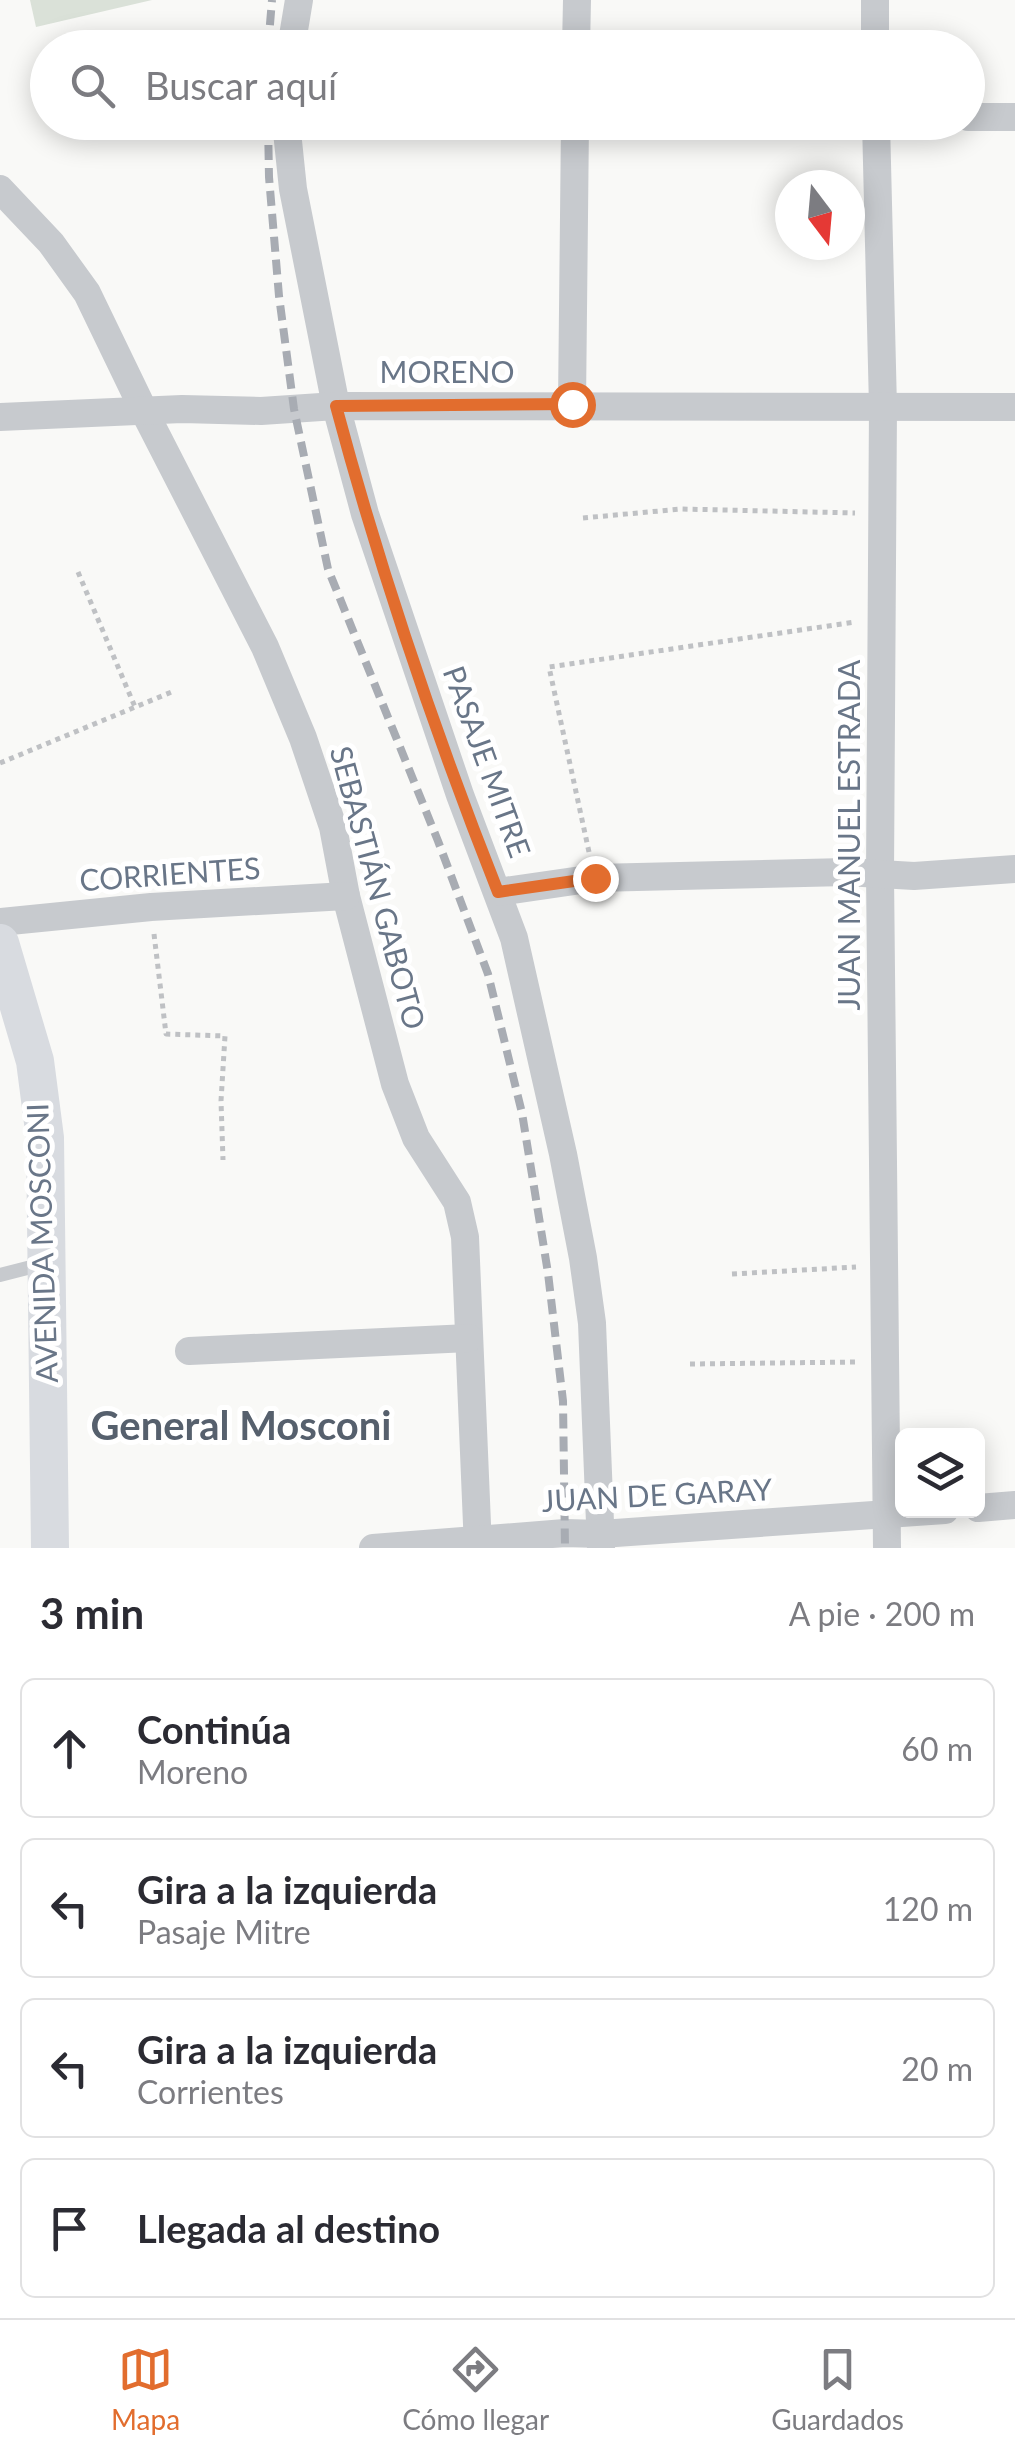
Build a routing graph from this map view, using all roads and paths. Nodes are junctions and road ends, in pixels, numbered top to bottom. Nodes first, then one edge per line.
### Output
1 (299, 0) edge
2 (576, 0) edge
3 (876, 0) edge
4 (294, 30) edge
5 (576, 30) edge
6 (876, 30) edge
7 (1015, 117) edge
8 (985, 118) edge
9 (288, 140) edge
10 (575, 140) edge
11 (877, 140) edge
12 (0, 189) edge
13 (572, 404) junction
14 (336, 406) junction
15 (884, 407) junction
16 (1015, 407) edge
17 (144, 412) junction
18 (0, 417) edge
19 (882, 514) junction
20 (583, 518) dead end
21 (78, 572) dead end
22 (883, 618) junction
23 (174, 691) dead end
24 (135, 707) junction
25 (0, 763) edge
26 (1015, 869) edge
27 (880, 874) junction
28 (595, 878) junction
29 (498, 892) junction
30 (346, 896) junction
31 (151, 906) junction
32 (0, 922) edge
33 (0, 943) edge
34 (222, 1160) dead end
35 (46, 1263) junction
36 (884, 1266) junction
37 (732, 1274) dead end
38 (0, 1275) edge
39 (469, 1338) junction
40 (189, 1351) dead end
41 (885, 1362) junction
42 (690, 1364) dead end
43 (1015, 1505) edge
44 (985, 1507) edge
45 (895, 1514) edge
46 (887, 1515) junction
47 (601, 1541) edge
48 (478, 1544) edge
49 (50, 1548) edge
50 (372, 1548) edge
51 (886, 1548) edge

1 - 4 street
2 - 5 street
3 - 6 street
7 - 8 street
9 - 14 street, PASAJE MITRE
10 - 13 street
11 - 15 street, JUAN MANUEL ESTRADA
12 - 17 street, SEBASTIÁN GABOTO
13 - 14 street, MORENO
13 - 15 street, MORENO
14 - 17 street, MORENO
14 - 29 street, PASAJE MITRE
15 - 16 street, MORENO
15 - 19 street, JUAN MANUEL ESTRADA
17 - 18 street, MORENO
17 - 30 street, SEBASTIÁN GABOTO
19 - 20 path
19 - 22 street, JUAN MANUEL ESTRADA
21 - 24 path
22 - 27 street, JUAN MANUEL ESTRADA
22 - 28 path
23 - 24 path
24 - 25 path
26 - 27 street
27 - 28 street
27 - 36 street, JUAN MANUEL ESTRADA
28 - 29 street
29 - 47 street, PASAJE MITRE
30 - 31 street, CORRIENTES
30 - 39 street, SEBASTIÁN GABOTO
31 - 32 street, CORRIENTES
31 - 34 path
33 - 35 street, AVENIDA MOSCONI
35 - 38 lane
35 - 49 street, AVENIDA MOSCONI
36 - 37 path
36 - 41 street, JUAN MANUEL ESTRADA
39 - 40 street
39 - 48 street, SEBASTIÁN GABOTO
41 - 42 path
41 - 46 street, JUAN MANUEL ESTRADA
43 - 44 street
45 - 46 street, JUAN DE GARAY
46 - 47 street, JUAN DE GARAY
46 - 51 street, JUAN MANUEL ESTRADA
47 - 48 street, JUAN DE GARAY
48 - 50 street, JUAN DE GARAY

